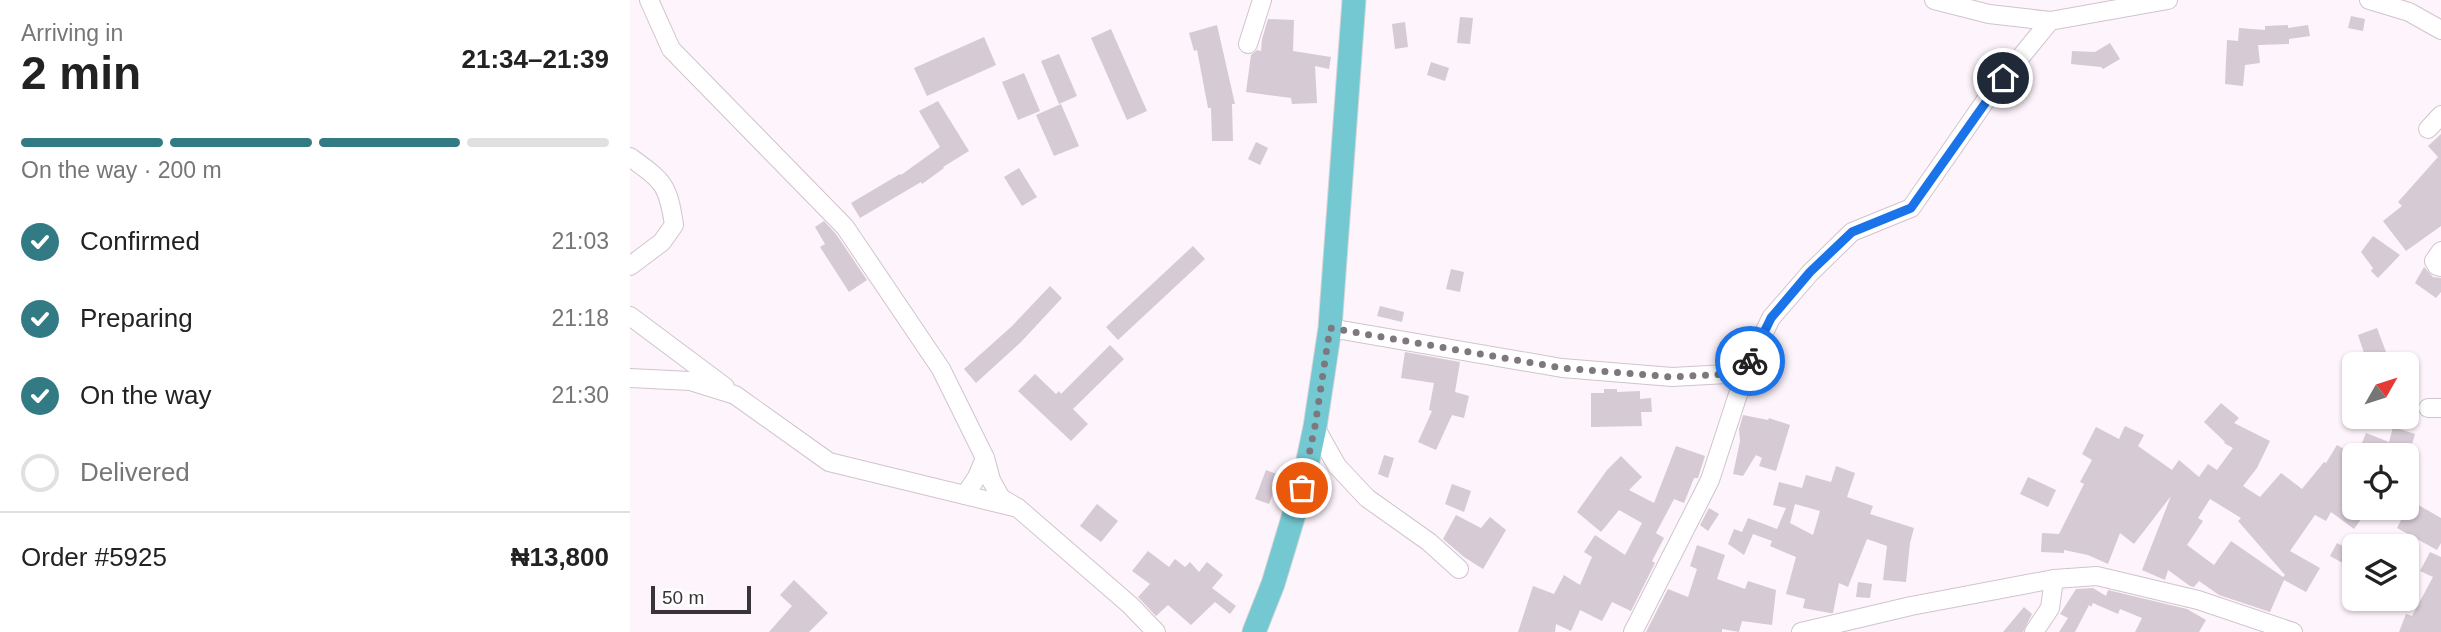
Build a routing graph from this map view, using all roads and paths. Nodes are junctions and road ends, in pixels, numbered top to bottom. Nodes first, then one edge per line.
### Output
1 (649, 0) edge
2 (1262, 0) edge
3 (1353, 0) edge
4 (1934, 0) edge
5 (2369, 0) edge
6 (2164, 1) edge
7 (2050, 21) junction
8 (2441, 30) edge
9 (1248, 44) dead end
10 (2441, 116) edge
11 (2428, 129) dead end
12 (630, 157) edge
13 (2441, 251) edge
14 (630, 266) edge
15 (2441, 267) edge
16 (630, 316) edge
17 (1330, 328) junction
18 (1745, 373) junction
19 (630, 378) edge
20 (735, 395) junction
21 (1315, 426) junction
22 (985, 458) junction
23 (965, 495) junction
24 (1018, 508) junction
25 (1459, 569) dead end
26 (2054, 579) junction
27 (1156, 632) edge
28 (1254, 632) edge
29 (1633, 632) edge
30 (1801, 632) edge
31 (2034, 632) edge
32 (2293, 632) edge

1 - 22 street
2 - 9 street
3 - 17 main road
4 - 7 street
5 - 8 street
6 - 7 street
7 - 18 street
10 - 11 street
12 - 14 street
13 - 15 street
16 - 20 street
17 - 18 street
17 - 21 main road
18 - 29 street
19 - 20 street
20 - 23 street
21 - 25 street
21 - 28 main road
22 - 23 street
22 - 24 street
23 - 24 street
24 - 27 street
26 - 30 street
26 - 31 street
26 - 32 street

